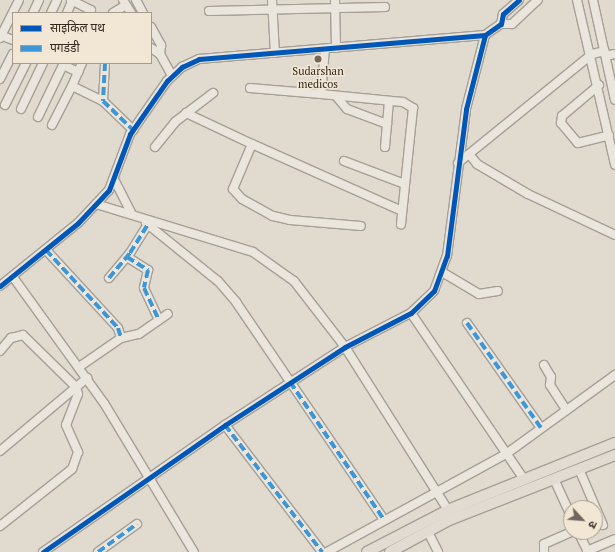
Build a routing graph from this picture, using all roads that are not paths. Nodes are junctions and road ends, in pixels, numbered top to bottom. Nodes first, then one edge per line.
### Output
1 (19, 0) edge
2 (39, 0) edge
3 (57, 0) edge
4 (136, 0) edge
5 (272, 0) edge
6 (335, 0) edge
7 (519, 0) edge
8 (538, 0) edge
9 (577, 0) edge
10 (593, 0) edge
11 (72, 1) edge
12 (125, 2) edge
13 (385, 7) dead end
14 (335, 10) junction
15 (273, 11) junction
16 (13, 12) edge
17 (33, 12) edge
18 (51, 12) edge
19 (67, 12) edge
20 (92, 12) edge
21 (114, 12) edge
22 (130, 12) edge
23 (142, 12) edge
24 (209, 12) dead end
25 (12, 13) edge
26 (501, 24) junction
27 (152, 28) edge
28 (485, 35) junction
29 (0, 36) edge
30 (12, 40) edge
31 (336, 48) junction
32 (152, 49) edge
33 (325, 49) junction
34 (275, 53) junction
35 (605, 53) junction
36 (160, 54) junction
37 (592, 54) junction
38 (615, 54) edge
39 (12, 56) edge
40 (26, 64) edge
41 (43, 64) edge
42 (62, 64) edge
43 (82, 64) edge
44 (105, 64) edge
45 (608, 66) junction
46 (596, 70) junction
47 (78, 72) junction
48 (172, 76) junction
49 (0, 79) edge
50 (599, 85) junction
51 (72, 86) junction
52 (250, 88) dead end
53 (213, 93) dead end
54 (321, 94) junction
55 (336, 96) junction
56 (615, 100) edge
57 (103, 101) junction
58 (389, 101) junction
59 (5, 105) dead end
60 (21, 109) dead end
61 (186, 113) junction
62 (38, 117) dead end
63 (387, 124) junction
64 (52, 125) dead end
65 (133, 130) junction
66 (609, 135) junction
67 (252, 144) junction
68 (155, 147) dead end
69 (385, 147) dead end
70 (469, 154) junction
71 (344, 161) dead end
72 (458, 163) junction
73 (615, 165) edge
74 (115, 181) junction
75 (405, 184) junction
76 (96, 204) junction
77 (402, 211) junction
78 (132, 214) junction
79 (146, 222) junction
80 (401, 224) dead end
81 (361, 226) dead end
82 (615, 235) edge
83 (46, 250) junction
84 (127, 257) junction
85 (442, 272) junction
86 (13, 277) junction
87 (109, 278) dead end
88 (0, 286) edge
89 (498, 291) dead end
90 (411, 313) junction
91 (168, 314) dead end
92 (159, 320) junction
93 (467, 323) dead end
94 (121, 338) junction
95 (345, 347) junction
96 (0, 351) edge
97 (544, 366) dead end
98 (79, 367) junction
99 (615, 375) edge
100 (87, 378) junction
101 (290, 382) junction
102 (76, 386) junction
103 (566, 410) junction
104 (225, 425) junction
105 (541, 428) junction
106 (615, 443) edge
107 (0, 451) edge
108 (506, 454) junction
109 (615, 455) edge
110 (579, 469) junction
111 (150, 475) junction
112 (524, 479) junction
113 (554, 479) junction
114 (438, 491) junction
115 (564, 500) edge
116 (592, 500) edge
117 (448, 510) junction
118 (384, 520) junction
119 (137, 524) dead end
120 (0, 526) edge
121 (428, 532) junction
122 (563, 536) edge
123 (615, 539) edge
124 (582, 540) edge
125 (43, 552) edge
126 (98, 552) edge
127 (194, 552) edge
128 (322, 552) edge
129 (327, 552) edge
130 (367, 552) edge
131 (390, 552) edge
132 (438, 552) edge
133 (544, 552) edge
134 (588, 552) edge

1 - 16 street
2 - 17 street
3 - 18 street
4 - 23 street
5 - 15 street
6 - 14 street
7 - 26 street
8 - 26 street
9 - 37 street
10 - 35 street
11 - 19 street
11 - 20 street
12 - 21 street
12 - 22 street
13 - 14 street
14 - 15 street
14 - 31 street
15 - 24 street
15 - 34 street
25 - 29 street
26 - 28 street
27 - 36 street
28 - 31 street
28 - 72 street
29 - 30 street
31 - 33 street
32 - 36 street
33 - 34 street
33 - 54 street
34 - 48 street
35 - 37 street
35 - 38 street
35 - 45 street
36 - 48 street
37 - 46 street
37 - 70 street
39 - 49 street
40 - 59 street
41 - 60 street
42 - 47 street
42 - 62 street
43 - 47 street
44 - 57 street
45 - 46 street
45 - 56 street
46 - 50 street
47 - 51 street
48 - 65 street
50 - 66 street
50 - 66 street
51 - 57 street
51 - 64 street
52 - 54 street
53 - 61 street
54 - 55 street
55 - 58 street
55 - 63 street
57 - 65 street
58 - 63 street
58 - 75 street
61 - 67 street
61 - 68 street
63 - 69 street
65 - 74 street
66 - 73 street
67 - 77 street
67 - 81 street
70 - 72 street
70 - 82 street
71 - 75 street
72 - 85 street
74 - 76 street
74 - 78 street
75 - 77 street
76 - 78 street
76 - 83 street
77 - 80 street
78 - 79 street
79 - 84 street
79 - 95 street
79 - 101 street
83 - 86 street
83 - 94 street
84 - 87 street
84 - 92 street
85 - 89 street
85 - 90 street
86 - 88 street
86 - 98 street
90 - 95 street
90 - 108 street
91 - 92 street
92 - 94 street
93 - 105 street
94 - 98 street
95 - 101 street
95 - 114 street
96 - 102 street
97 - 103 street
98 - 100 street
99 - 103 street
100 - 102 street
100 - 111 street
101 - 104 street
101 - 118 street
102 - 107 street
102 - 120 street
103 - 105 street
104 - 111 street
104 - 128 street
105 - 108 street
106 - 112 main road
108 - 112 street
108 - 114 street
109 - 110 main road
110 - 113 main road
110 - 116 street
111 - 125 street
111 - 127 street
112 - 117 main road
113 - 115 street
113 - 121 main road
114 - 117 street
114 - 118 street
117 - 130 main road
118 - 129 street
119 - 126 street
121 - 131 main road
121 - 132 street
122 - 133 street
123 - 134 street
124 - 134 street

